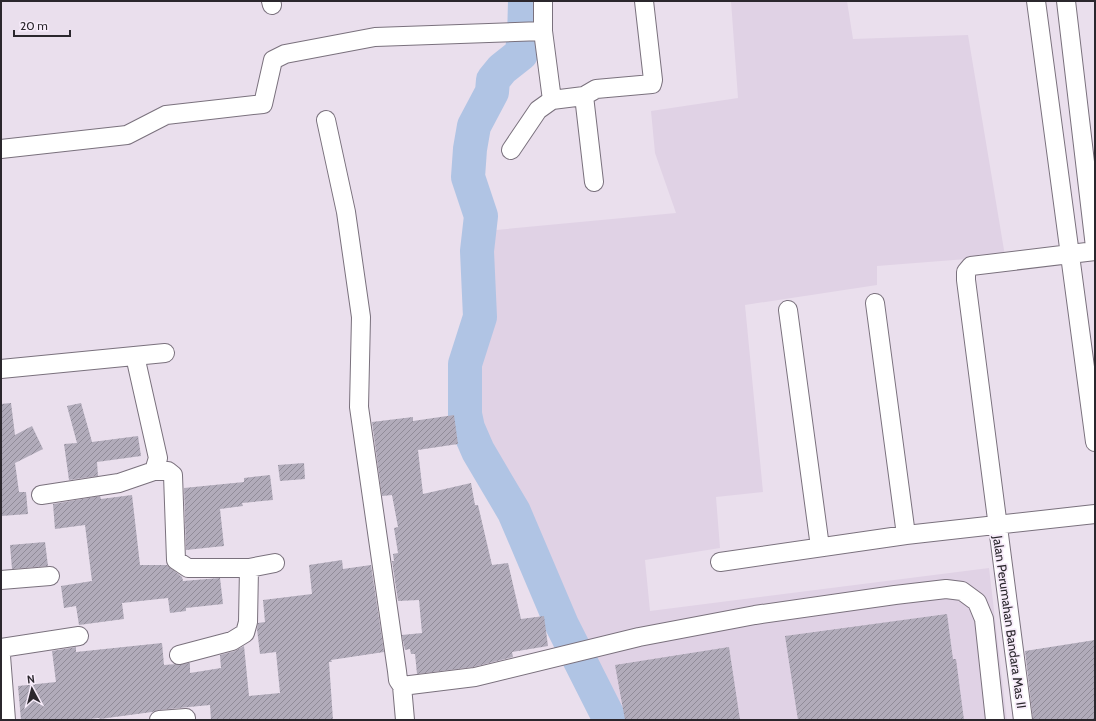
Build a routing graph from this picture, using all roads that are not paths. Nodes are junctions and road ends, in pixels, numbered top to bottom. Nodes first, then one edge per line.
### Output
1 (544, 1) edge
2 (644, 1) edge
3 (1036, 1) edge
4 (1066, 1) edge
5 (531, 31) junction
6 (584, 96) junction
7 (552, 100) junction
8 (326, 120) dead end
9 (1, 149) edge
10 (511, 150) dead end
11 (594, 182) dead end
12 (1095, 247) edge
13 (1095, 251) edge
14 (1069, 254) junction
15 (874, 303) dead end
16 (788, 310) dead end
17 (165, 353) dead end
18 (135, 356) junction
19 (1, 369) edge
20 (1095, 442) edge
21 (154, 471) junction
22 (41, 494) dead end
23 (1095, 514) edge
24 (997, 525) junction
25 (906, 535) junction
26 (820, 547) junction
27 (720, 562) dead end
28 (275, 563) dead end
29 (249, 568) junction
30 (50, 576) dead end
31 (1, 580) edge
32 (80, 636) dead end
33 (1, 648) edge
34 (180, 655) dead end
35 (1, 656) edge
36 (402, 686) junction
37 (186, 718) dead end
38 (6, 720) edge
39 (159, 720) edge
40 (406, 720) edge
41 (995, 720) edge
42 (1023, 720) edge

1 - 5 street
2 - 6 street
3 - 14 street
4 - 12 street
5 - 7 street
5 - 9 street
6 - 7 street
6 - 11 street
7 - 10 street
8 - 36 street
13 - 14 street, Jalan Perumahan Bandara Mas II
14 - 20 street
14 - 24 street, Jalan Perumahan Bandara Mas II
15 - 25 street
16 - 26 street
17 - 18 street
18 - 19 street
18 - 21 street
21 - 22 street
21 - 29 street
23 - 24 street
24 - 25 street
24 - 42 street, Jalan Perumahan Bandara Mas II
25 - 26 street
26 - 27 street
28 - 29 street
29 - 34 street
30 - 31 street
32 - 33 street
35 - 38 street
36 - 40 street
36 - 41 street
37 - 39 street

